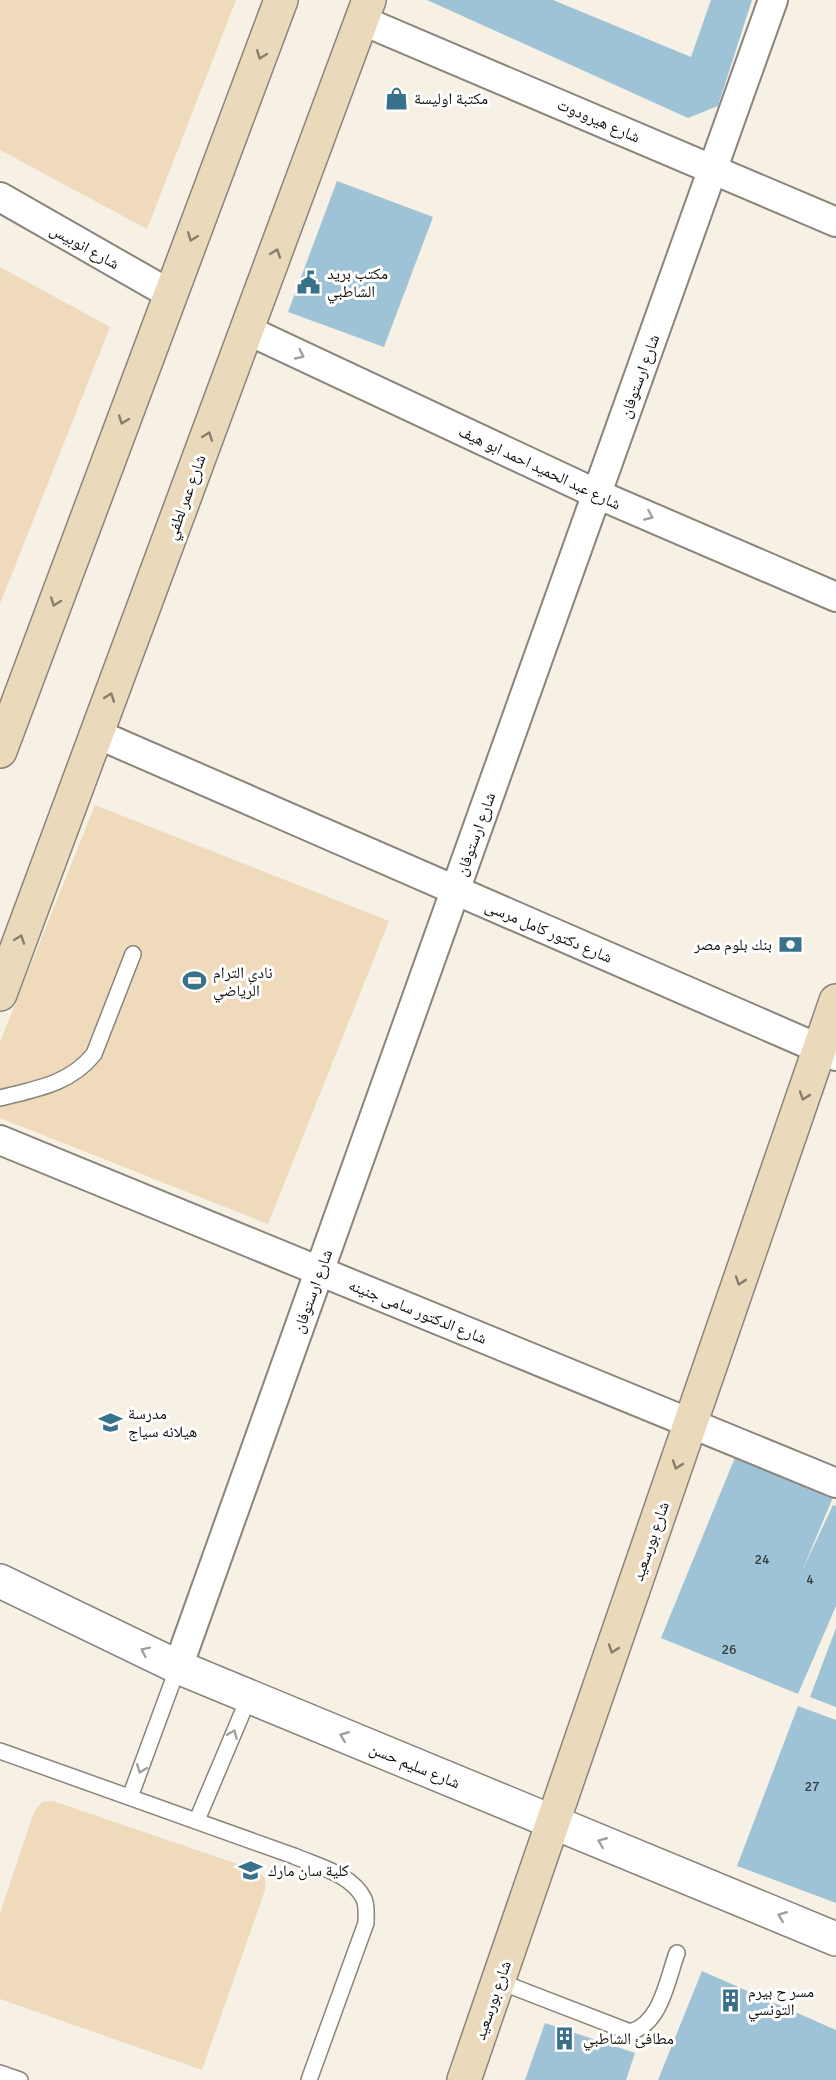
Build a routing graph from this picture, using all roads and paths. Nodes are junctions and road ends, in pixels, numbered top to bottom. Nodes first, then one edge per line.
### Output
1 (281, 0) edge
2 (773, 0) edge
3 (365, 10) edge
4 (713, 168) junction
5 (0, 197) edge
6 (836, 222) edge
7 (170, 294) junction
8 (247, 330) junction
9 (597, 494) junction
10 (834, 590) edge
11 (97, 734) junction
12 (0, 751) edge
13 (455, 891) junction
14 (133, 954) dead end
15 (0, 994) edge
16 (836, 1001) edge
17 (828, 1052) edge
18 (0, 1098) edge
19 (0, 1140) edge
20 (319, 1271) junction
21 (691, 1423) junction
22 (836, 1483) edge
23 (0, 1581) edge
24 (178, 1667) junction
25 (249, 1697) junction
26 (0, 1751) edge
27 (130, 1797) junction
28 (197, 1821) junction
29 (553, 1822) junction
30 (836, 1939) edge
31 (677, 1953) dead end
32 (498, 1982) junction
33 (0, 2073) edge
34 (20, 2080) edge
35 (309, 2080) edge
36 (464, 2080) edge

1 -> 7 main road
2 - 4 street, شارع ارستوفان
3 - 4 street, شارع هيرودوت
8 -> 3 main road, شارع عمر لطفي
4 - 6 street, شارع هيرودوت
4 - 9 street, شارع ارستوفان
5 - 7 street, شارع انوبيس
7 -> 12 main road
8 -> 9 street, شارع عبد الحميد احمد ابو هيف
11 -> 8 main road, شارع عمر لطفي
9 -> 10 street, شارع عبد الحميد احمد ابو هيف
9 - 13 street, شارع ارستوفان
11 - 13 street, شارع دكتور كامل مرسى
15 -> 11 main road, شارع عمر لطفي
13 - 17 street, شارع دكتور كامل مرسى
13 - 20 street, شارع ارستوفان
14 - 18 lane
16 - 17 main road, شارع بورسعيد
17 -> 21 main road, شارع بورسعيد
19 - 20 street, شارع الدكتور سامى جنينه
20 - 21 street, شارع الدكتور سامى جنينه
20 - 24 street, شارع ارستوفان
21 - 22 street, شارع الدكتور سامى جنينه
21 -> 29 main road, شارع بورسعيد
24 -> 23 street, شارع سليم حسن
24 - 25 street, شارع سليم حسن
24 -> 27 lane
28 -> 25 lane
29 -> 25 street, شارع سليم حسن
26 - 27 lane
27 - 28 lane
28 - 35 lane
30 -> 29 street, شارع سليم حسن
29 - 32 main road, شارع بورسعيد
31 - 32 lane
32 - 36 main road, شارع بورسعيد
33 - 34 lane

